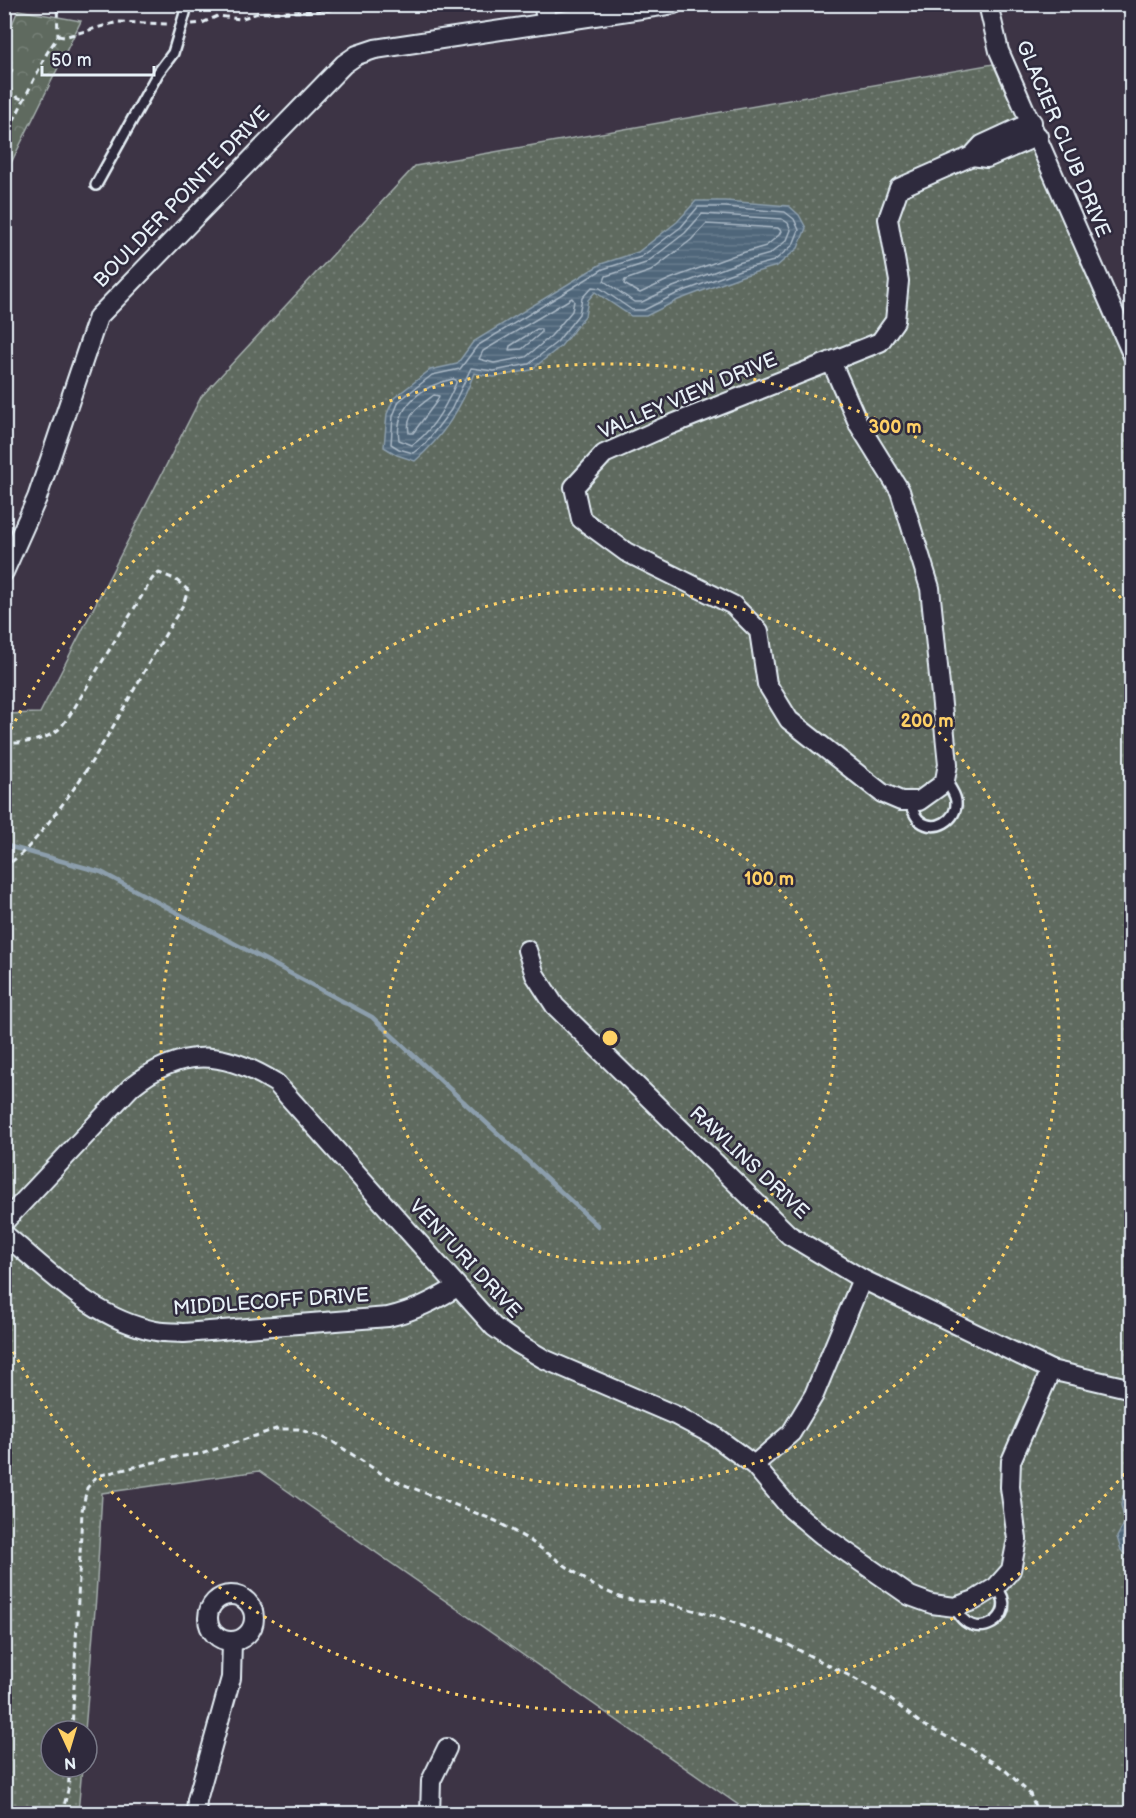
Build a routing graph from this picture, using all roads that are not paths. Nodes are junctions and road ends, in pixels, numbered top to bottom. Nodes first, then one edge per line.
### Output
1 (185, 4) edge
2 (543, 4) edge
3 (674, 4) edge
4 (988, 4) edge
5 (572, 12) edge
6 (547, 23) junction
7 (1035, 129) junction
8 (96, 185) dead end
9 (1131, 354) edge
10 (831, 361) junction
11 (9, 550) edge
12 (4, 572) edge
13 (945, 780) junction
14 (909, 801) junction
15 (527, 950) dead end
16 (4, 1222) edge
17 (4, 1234) edge
18 (862, 1279) junction
19 (456, 1287) junction
20 (1051, 1370) junction
21 (1131, 1389) edge
22 (754, 1465) junction
23 (996, 1587) junction
24 (955, 1607) junction
25 (232, 1641) dead end
26 (447, 1748) dead end
27 (196, 1814) edge
28 (430, 1814) edge

1 - 8 lane
2 - 6 street
3 - 5 street, BOULDER POINTE DRIVE
4 - 7 street, GLACIER CLUB DRIVE
5 - 6 street, BOULDER POINTE DRIVE
6 - 11 street, BOULDER POINTE DRIVE
7 - 9 street, GLACIER CLUB DRIVE
7 - 10 street, VALLEY VIEW DRIVE
10 - 13 street
10 - 14 street, VALLEY VIEW DRIVE
11 - 12 street, BOULDER POINTE DRIVE
13 - 14 street
13 - 14 lane
15 - 18 street, RAWLINS DRIVE
16 - 19 street, VENTURI DRIVE
17 - 19 street, MIDDLECOFF DRIVE
18 - 20 street, RAWLINS DRIVE
18 - 22 street
19 - 22 street, VENTURI DRIVE
20 - 21 street, RAWLINS DRIVE
20 - 23 street
22 - 24 street, VENTURI DRIVE
23 - 24 street, VENTURI DRIVE
23 - 24 lane
25 - 27 street
26 - 28 street

